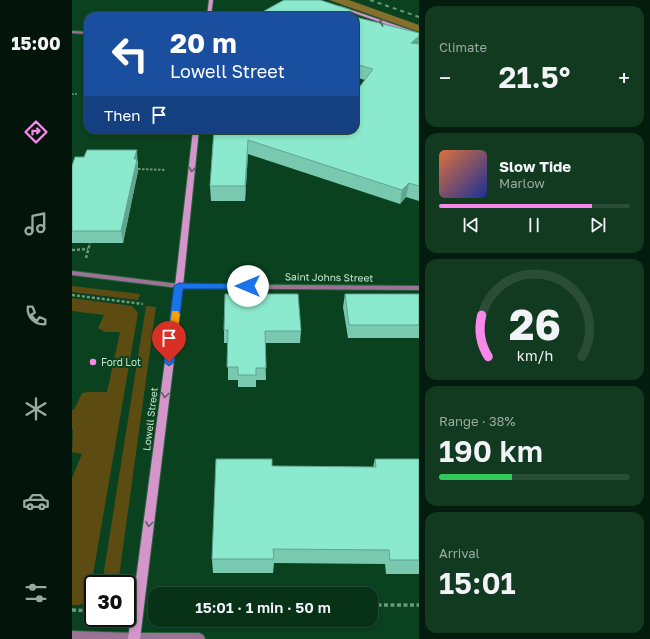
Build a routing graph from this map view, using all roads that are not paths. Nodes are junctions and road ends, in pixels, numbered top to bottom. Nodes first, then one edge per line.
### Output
1 (211, 0) edge
2 (333, 5) edge
3 (210, 12) edge
4 (353, 12) edge
5 (359, 14) edge
6 (72, 32) edge
7 (84, 33) edge
8 (419, 35) edge
9 (196, 134) edge
10 (72, 273) edge
11 (179, 286) junction
12 (419, 288) edge
13 (72, 637) edge
14 (134, 639) edge
15 (199, 639) edge

1 - 3 main road
4 -> 2 main road
8 -> 5 main road
6 - 7 street
9 -> 11 main road, Lowell Street
10 - 11 street, Saint Johns Street
11 - 12 street, Saint Johns Street
11 -> 14 main road, Lowell Street
13 - 14 street
14 - 15 street

